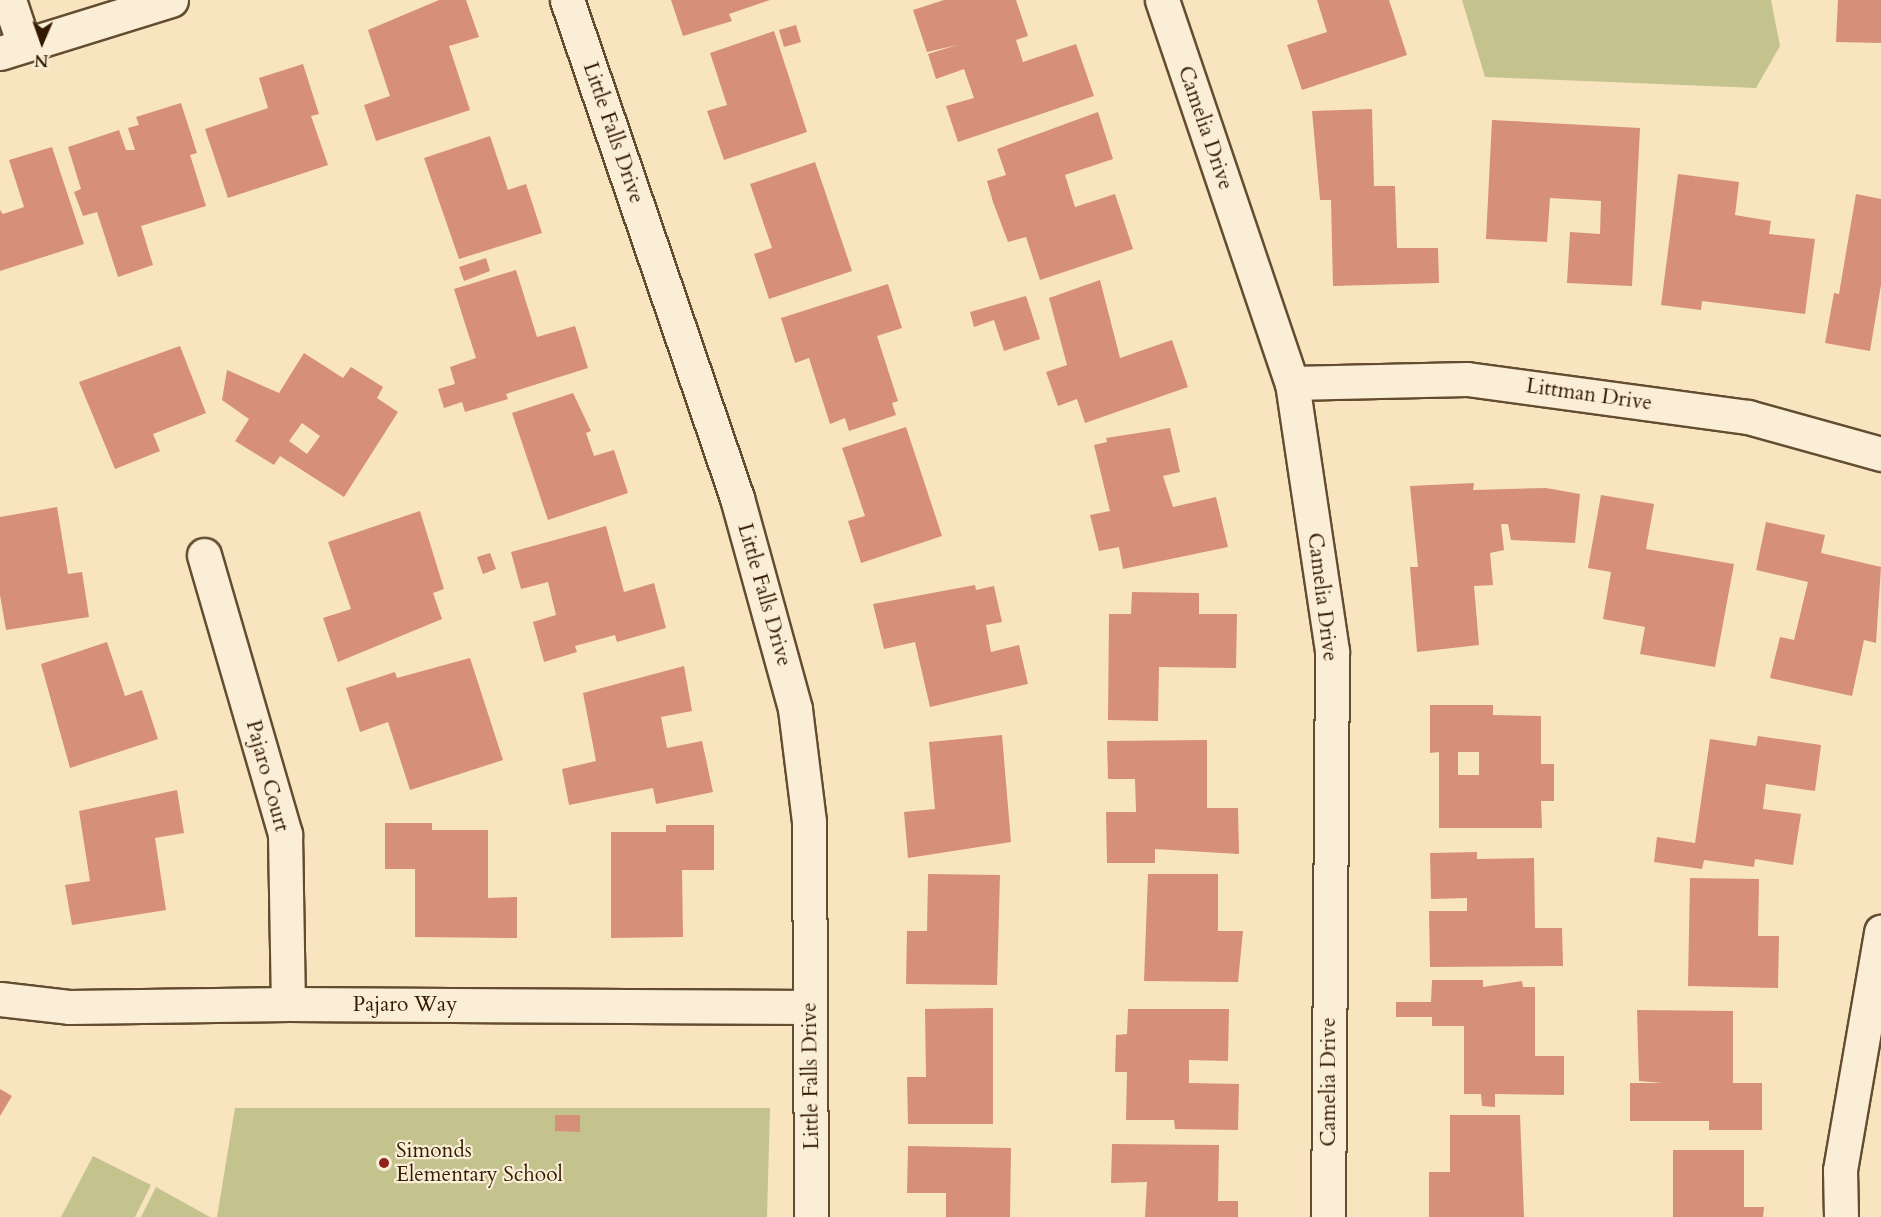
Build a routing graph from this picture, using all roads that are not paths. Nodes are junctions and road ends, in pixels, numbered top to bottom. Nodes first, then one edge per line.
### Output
1 (9, 0) edge
2 (171, 0) edge
3 (567, 0) edge
4 (1162, 0) edge
5 (12, 49) edge
6 (1292, 383) junction
7 (1881, 454) edge
8 (204, 555) dead end
9 (1881, 932) edge
10 (0, 999) edge
11 (288, 1004) junction
12 (810, 1007) junction
13 (811, 1217) edge
14 (1328, 1217) edge
15 (1841, 1217) edge

1 - 5 street
2 - 5 street
3 - 12 street, Little Falls Drive
4 - 6 street, Camelia Drive
6 - 7 street, Littman Drive
6 - 14 street, Camelia Drive
8 - 11 street, Pajaro Court
9 - 15 street
10 - 11 street, Pajaro Way
11 - 12 street, Pajaro Way
12 - 13 street, Little Falls Drive

